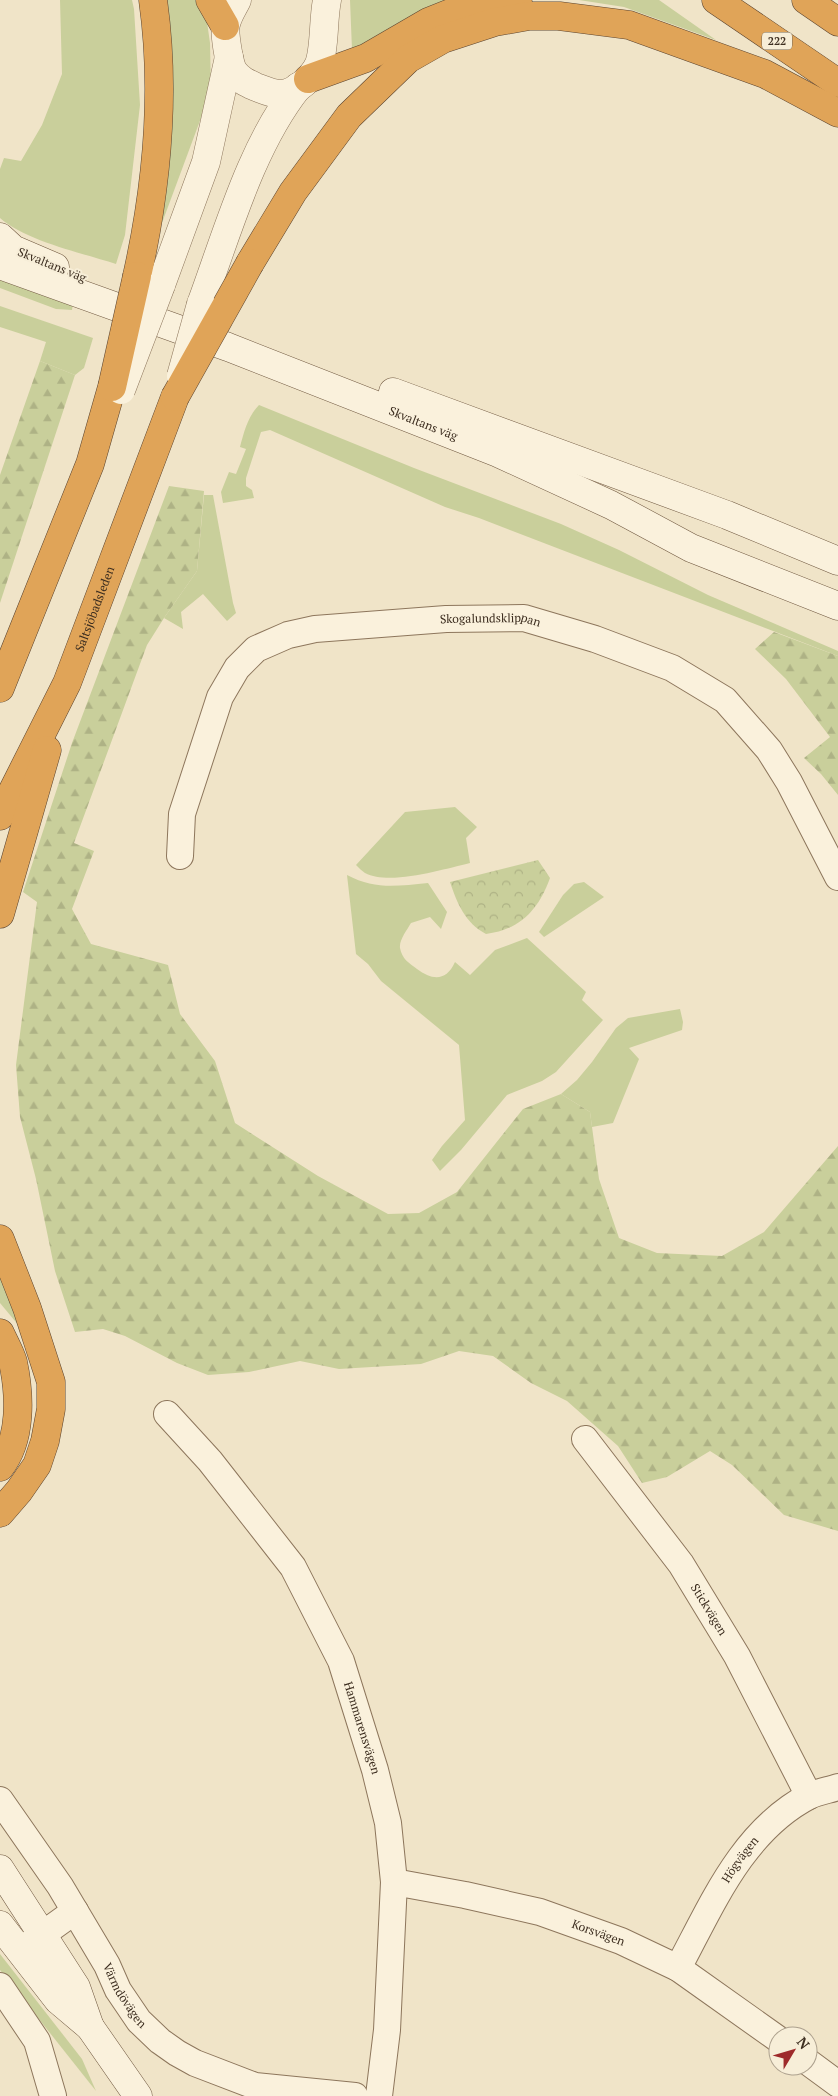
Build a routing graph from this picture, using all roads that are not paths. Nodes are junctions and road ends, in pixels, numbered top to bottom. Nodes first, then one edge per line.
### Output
1 (153, 0) edge
2 (210, 0) edge
3 (237, 0) edge
4 (327, 0) edge
5 (716, 0) edge
6 (806, 0) edge
7 (838, 22) edge
8 (629, 25) junction
9 (225, 26) junction
10 (229, 57) junction
11 (303, 83) junction
12 (838, 83) edge
13 (838, 113) edge
14 (0, 237) edge
15 (0, 265) edge
16 (149, 280) junction
17 (175, 397) junction
18 (838, 561) edge
19 (838, 606) edge
20 (67, 684) junction
21 (0, 688) edge
22 (0, 816) edge
23 (180, 856) dead end
24 (838, 877) edge
25 (0, 914) edge
26 (0, 1239) edge
27 (0, 1333) edge
28 (167, 1414) dead end
29 (585, 1439) dead end
30 (0, 1467) edge
31 (0, 1513) edge
32 (838, 1787) edge
33 (809, 1796) junction
34 (0, 1800) edge
35 (0, 1869) edge
36 (394, 1882) junction
37 (75, 1911) junction
38 (0, 1926) edge
39 (43, 1934) junction
40 (20, 1952) junction
41 (678, 1968) junction
42 (0, 1986) edge
43 (90, 2028) junction
44 (768, 2033) edge
45 (818, 2069) edge
46 (838, 2084) edge
47 (53, 2096) edge
48 (138, 2096) edge
49 (355, 2096) edge
50 (379, 2096) edge

1 - 16 highway
2 - 9 highway
3 - 9 main road
4 - 11 main road
5 - 12 highway, 222
6 - 7 highway
8 - 11 highway
8 - 13 highway
8 - 17 highway, Saltsjöbadsleden, bridge
9 - 10 main road
10 - 11 main road
10 - 16 main road
11 - 17 main road, bridge
14 - 18 main road, Skvaltans väg
15 - 19 main road, Skvaltans väg
16 - 21 highway, bridge
17 - 20 highway, Saltsjöbadsleden
20 - 22 highway, Saltsjöbadsleden
20 - 25 highway
23 - 24 street, Skogalundsklippan
26 - 31 highway
27 - 30 highway
28 - 36 street, Hammarensvägen
29 - 33 street, Stickvägen
32 - 33 street, Högvägen
33 - 41 street, Högvägen
34 - 37 street, Värmdövägen
35 - 39 main road
36 - 41 street, Korsvägen
36 - 50 street, Hammarensvägen
37 - 39 street
37 - 49 street, Värmdövägen
38 - 40 main road
39 - 40 street
39 - 43 main road
40 - 43 main road
41 - 44 street, Korsvägen
42 - 47 street
43 - 48 main road
45 - 46 street

